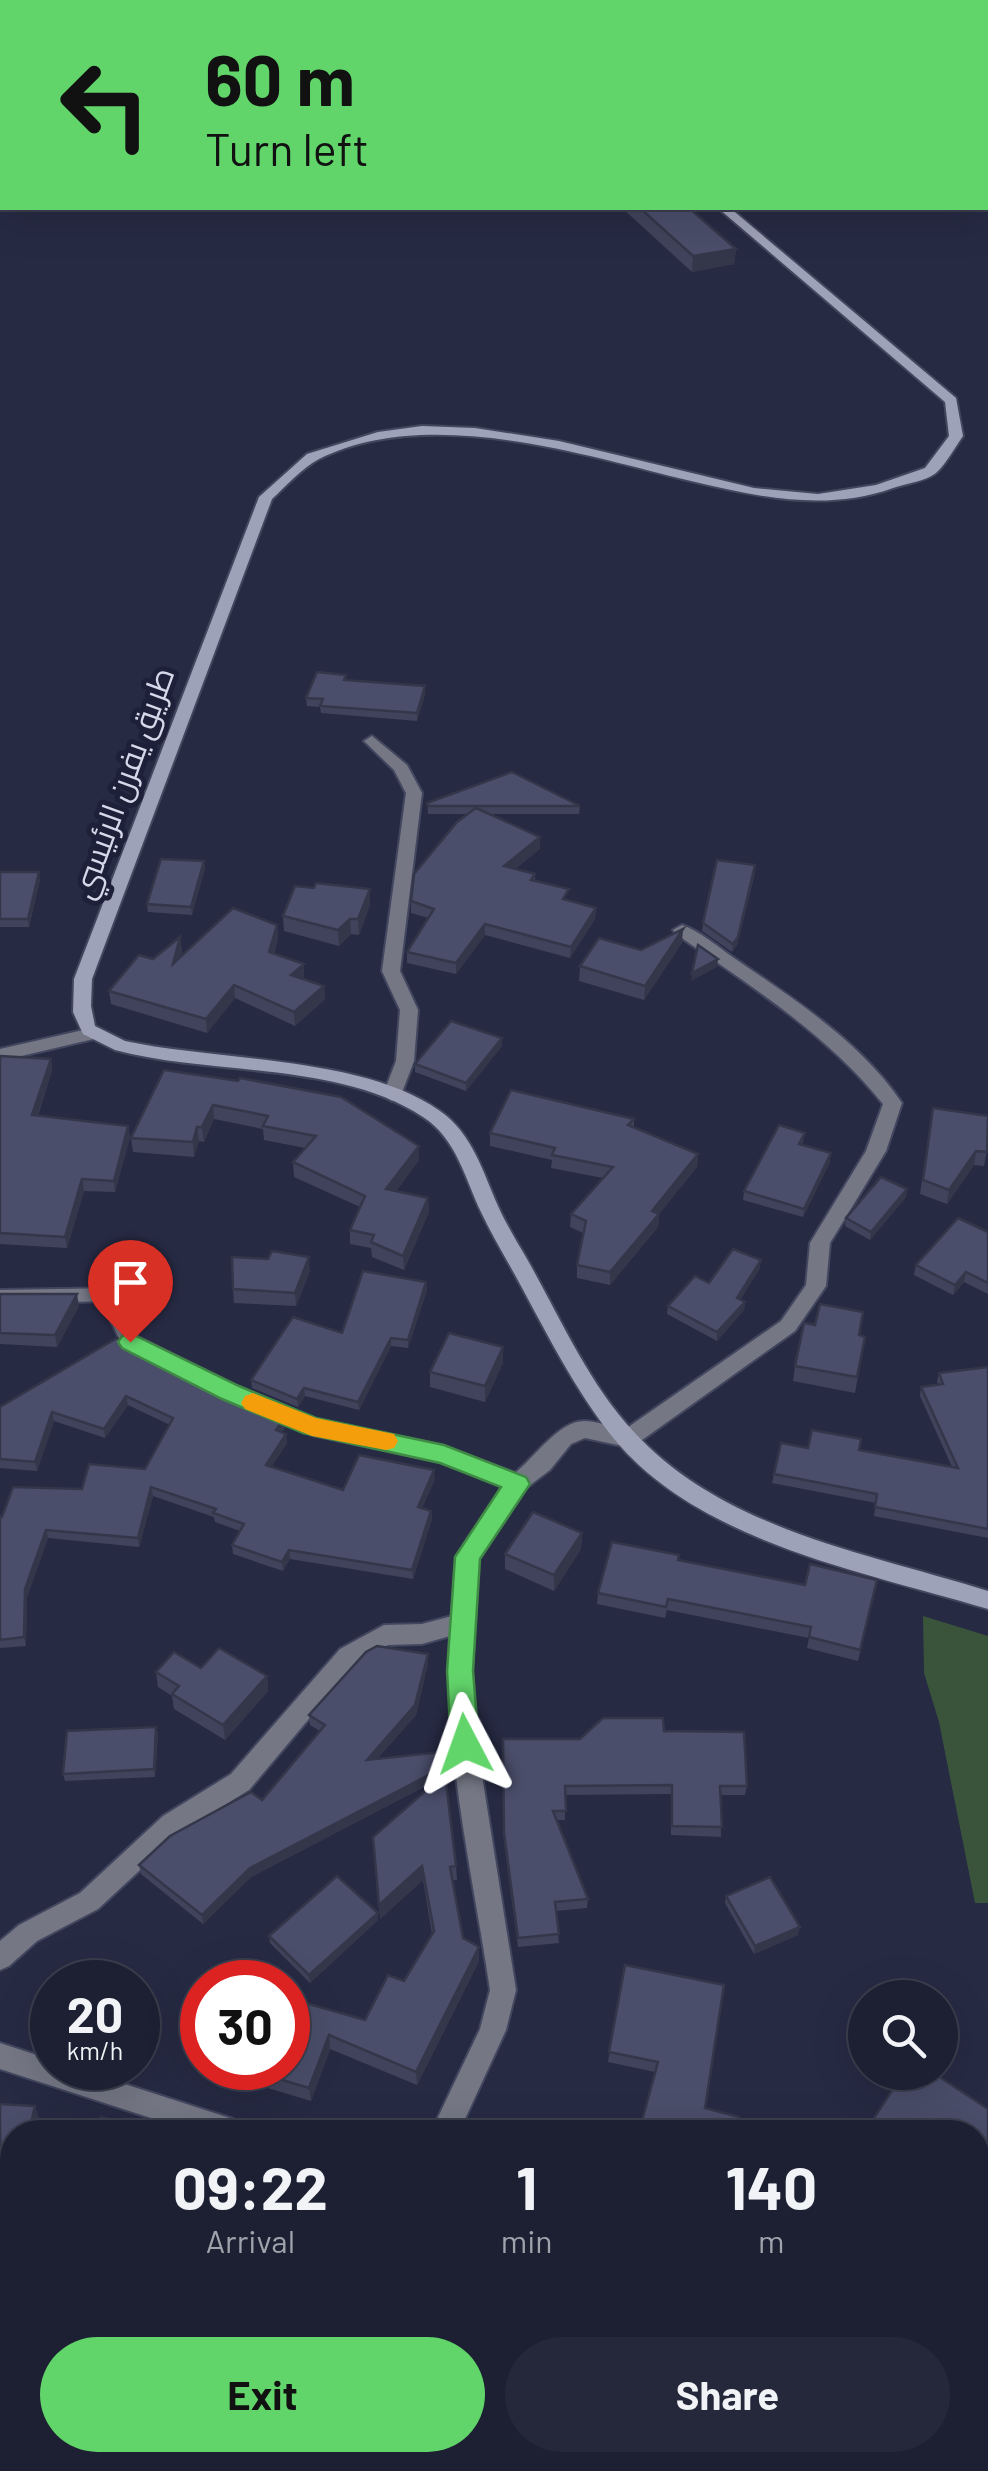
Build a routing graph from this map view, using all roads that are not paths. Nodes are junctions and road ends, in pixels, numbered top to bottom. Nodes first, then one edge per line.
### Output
1 (726, 210) edge
2 (372, 741) dead end
3 (682, 930) edge
4 (92, 1034) junction
5 (0, 1055) edge
6 (392, 1096) junction
7 (0, 1297) edge
8 (627, 1439) junction
9 (517, 1484) junction
10 (988, 1600) edge
11 (463, 1623) junction
12 (0, 1958) edge
13 (0, 2056) edge
14 (196, 2120) edge
15 (452, 2120) edge

1 - 4 main road, طريق يفرن الرئيسي
2 - 6 street
3 - 8 street
4 - 5 street
4 - 6 main road
6 - 8 main road
7 - 9 street
8 - 9 street
8 - 10 main road
9 - 11 street
11 - 12 street
11 - 15 street
13 - 14 street

